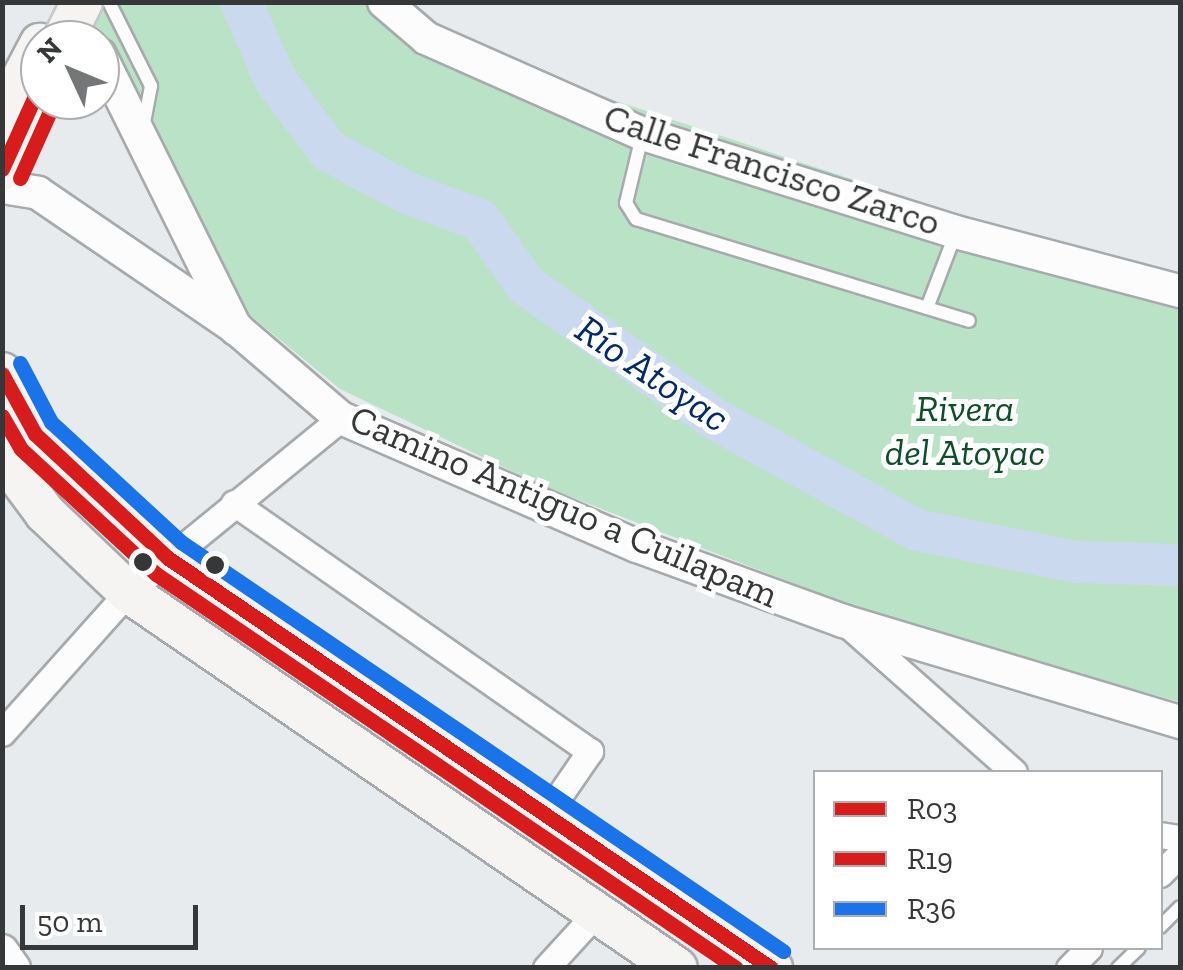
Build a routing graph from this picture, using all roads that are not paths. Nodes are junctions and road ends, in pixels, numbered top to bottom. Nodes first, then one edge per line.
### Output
1 (109, 2) edge
2 (384, 2) edge
3 (120, 94) edge
4 (20, 107) edge
5 (643, 134) junction
6 (142, 136) junction
7 (2, 170) edge
8 (2, 186) edge
9 (956, 232) junction
10 (1180, 291) edge
11 (928, 308) junction
12 (970, 321) dead end
13 (236, 329) junction
14 (2, 373) edge
15 (341, 418) junction
16 (2, 455) edge
17 (234, 502) junction
18 (168, 558) junction
19 (128, 592) junction
20 (843, 621) junction
21 (1180, 722) edge
22 (2, 733) edge
23 (1012, 770) edge
24 (546, 814) junction
25 (598, 911) junction
26 (2, 950) edge
27 (1137, 950) edge
28 (14, 968) edge
29 (546, 968) edge
30 (677, 968) edge
31 (772, 968) edge
32 (1118, 968) edge

1 - 6 lane
2 - 5 street, Calle Francisco Zarco
3 - 6 street
4 - 7 main road
5 - 9 street, Calle Francisco Zarco
5 - 11 lane
6 - 13 street
8 - 13 street, Camino Antiguo a Cuilapam
9 - 10 street, Calle Francisco Zarco
9 - 11 lane
11 - 12 lane
13 - 15 street, Camino Antiguo a Cuilapam
14 - 18 main road
15 - 17 street
15 - 20 street, Camino Antiguo a Cuilapam
16 - 19 main road
17 - 18 street
17 - 24 street
18 - 19 street
18 - 24 main road
19 - 22 street
19 - 25 main road
20 - 21 street, Camino Antiguo a Cuilapam
20 - 23 street
24 - 31 main road
25 - 29 street
25 - 30 main road
26 - 28 street
27 - 32 lane

